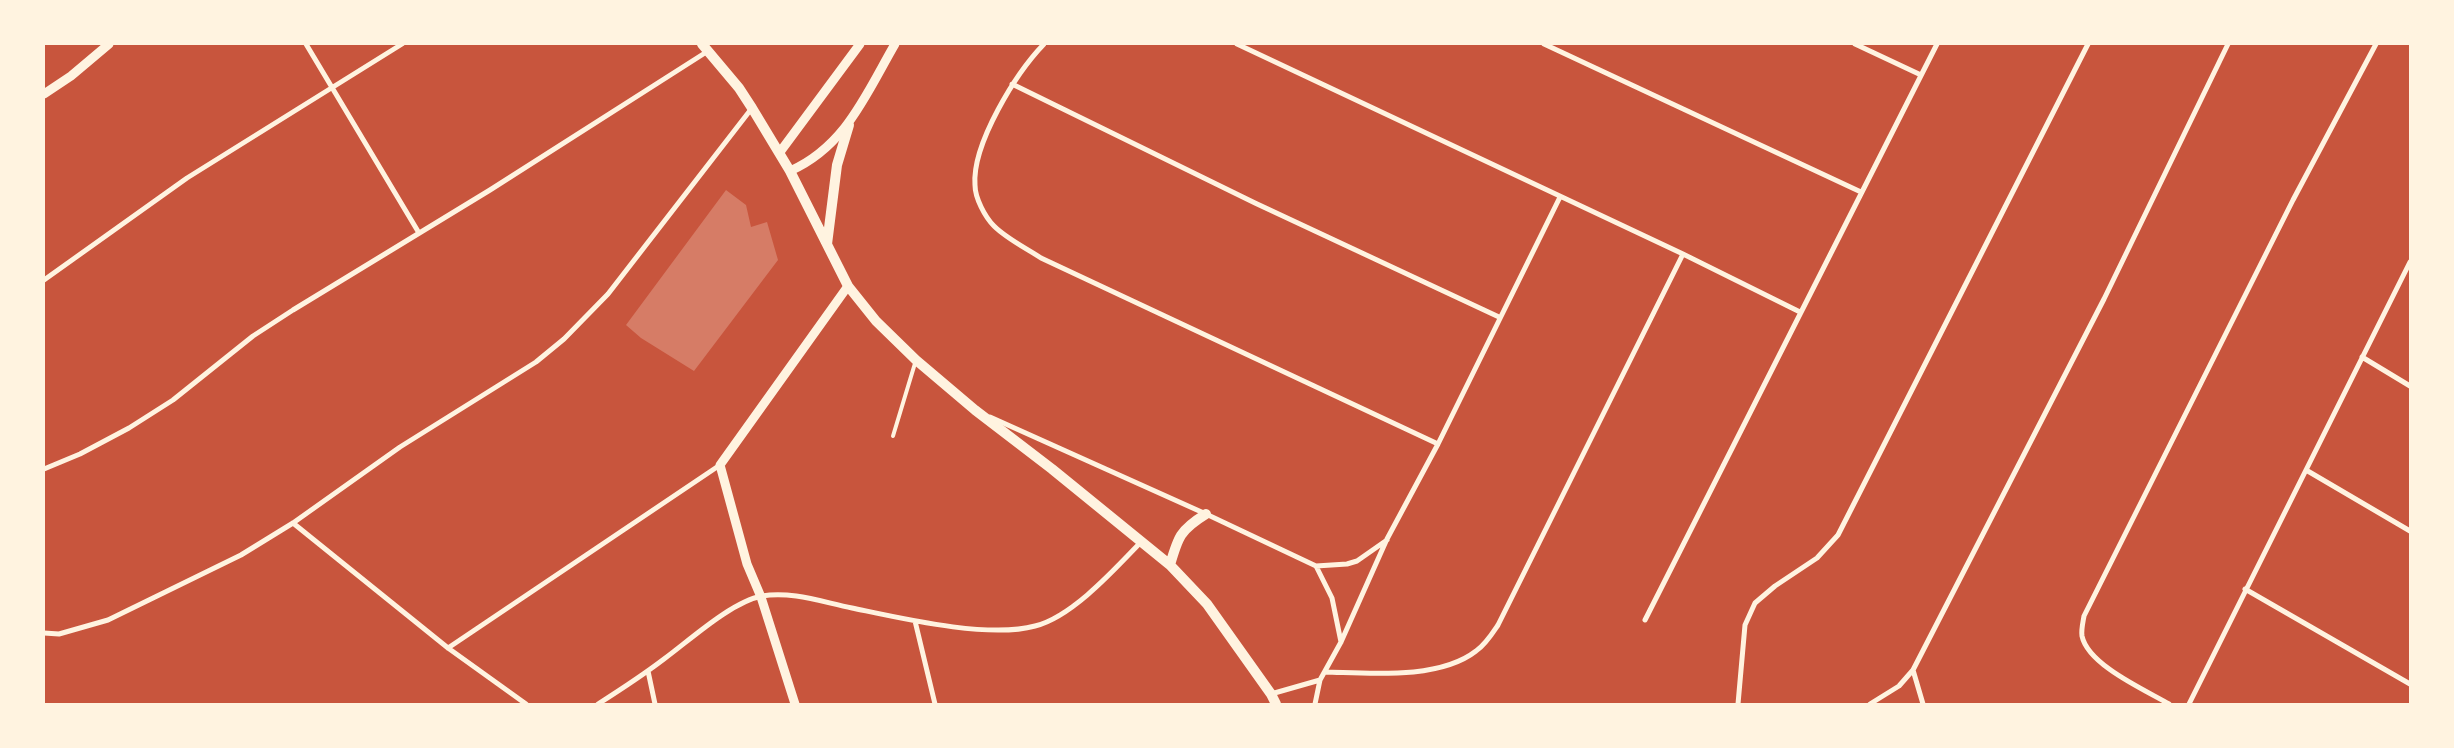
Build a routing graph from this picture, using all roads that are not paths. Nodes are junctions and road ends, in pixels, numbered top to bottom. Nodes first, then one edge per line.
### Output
1 (109, 44) edge
2 (306, 44) edge
3 (402, 44) edge
4 (860, 44) edge
5 (895, 44) edge
6 (1044, 44) edge
7 (1237, 44) edge
8 (1544, 44) edge
9 (1855, 44) edge
10 (1937, 44) edge
11 (2088, 44) edge
12 (2228, 44) edge
13 (2376, 44) edge
14 (705, 48) edge
15 (1921, 75) junction
16 (1012, 84) junction
17 (332, 87) junction
18 (44, 94) edge
19 (752, 108) junction
20 (849, 125) junction
21 (780, 152) junction
22 (790, 171) junction
23 (1861, 192) junction
24 (1560, 197) junction
25 (419, 233) junction
26 (827, 244) junction
27 (1683, 254) junction
28 (2410, 262) edge
29 (44, 280) edge
30 (848, 286) junction
31 (1800, 312) junction
32 (1499, 316) junction
33 (2362, 358) junction
34 (916, 360) junction
35 (2410, 386) edge
36 (974, 410) junction
37 (893, 436) dead end
38 (1438, 444) junction
39 (720, 465) junction
40 (44, 469) edge
41 (2306, 470) junction
42 (1206, 514) junction
43 (293, 523) junction
44 (2410, 531) edge
45 (1387, 539) junction
46 (1140, 542) junction
47 (1170, 565) junction
48 (1316, 566) junction
49 (2245, 589) junction
50 (760, 597) junction
51 (1645, 620) dead end
52 (915, 621) junction
53 (44, 633) edge
54 (1341, 642) junction
55 (448, 648) junction
56 (1913, 670) junction
57 (648, 671) junction
58 (1325, 672) junction
59 (1320, 680) junction
60 (2410, 684) edge
61 (1271, 694) junction
62 (526, 704) edge
63 (598, 704) edge
64 (655, 704) edge
65 (795, 704) edge
66 (935, 704) edge
67 (1276, 704) edge
68 (1315, 704) edge
69 (1738, 704) edge
70 (1870, 704) edge
71 (1923, 704) edge
72 (2169, 704) edge
73 (2189, 704) edge

1 - 18 street
2 - 17 street
3 - 17 street
4 - 21 street
5 - 20 street
6 - 16 street
7 - 24 street
8 - 23 street
9 - 15 street
10 - 15 street
11 - 69 street
12 - 56 street
13 - 72 street
14 - 19 main road
14 - 25 street
15 - 23 street
16 - 32 street
16 - 38 street
17 - 25 street
17 - 29 street
19 - 21 main road
19 - 43 street
20 - 22 street
20 - 26 main road
21 - 22 main road
22 - 26 main road
23 - 31 street
24 - 27 street
24 - 32 street
25 - 40 street
26 - 30 main road
27 - 31 street
27 - 58 street
28 - 33 street
30 - 34 main road
30 - 39 street
31 - 51 street
32 - 38 street
33 - 35 street
33 - 41 street
34 - 36 main road
34 - 37 lane
36 - 42 street
36 - 46 main road
38 - 45 street
39 - 50 street
39 - 55 street
41 - 44 street
41 - 49 street
42 - 47 main road
42 - 48 street
43 - 53 street
43 - 55 street
45 - 48 street
45 - 54 street
46 - 47 main road
46 - 52 street
47 - 61 main road
48 - 54 street
49 - 60 street
49 - 73 street
50 - 52 street
50 - 57 street
50 - 65 street
52 - 66 street
54 - 58 street
55 - 62 street
56 - 70 street
56 - 71 street
57 - 63 street
57 - 64 street
58 - 59 street
59 - 61 street
59 - 68 street
61 - 67 main road

